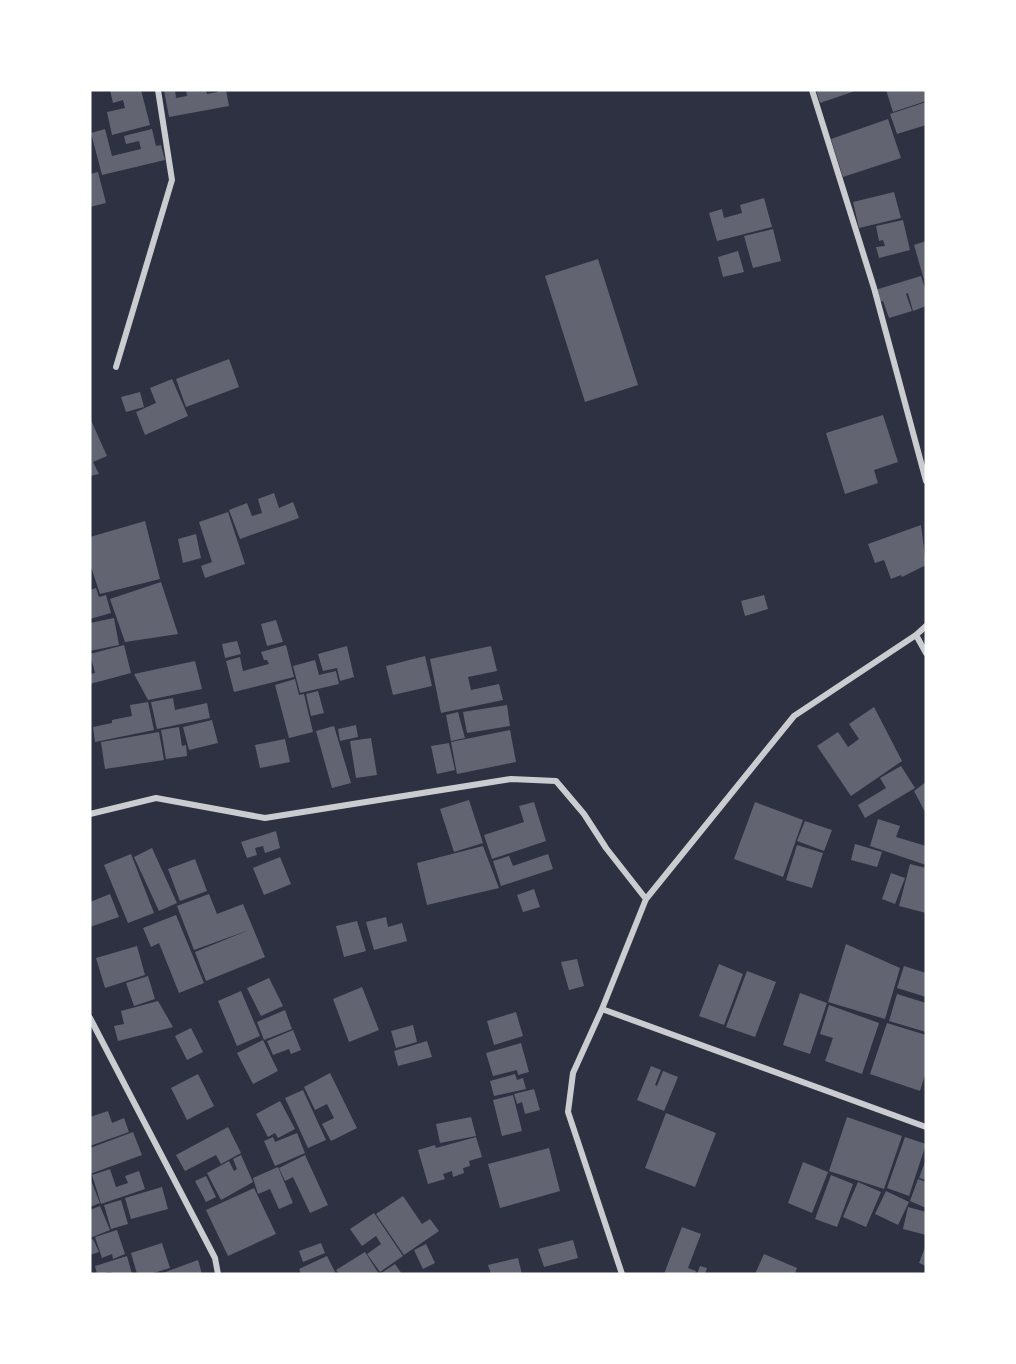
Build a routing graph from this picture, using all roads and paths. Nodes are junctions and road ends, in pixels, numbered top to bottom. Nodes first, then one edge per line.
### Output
1 (158, 90) edge
2 (812, 90) edge
3 (116, 367) dead end
4 (926, 481) edge
5 (926, 626) edge
6 (916, 635) junction
7 (926, 653) edge
8 (90, 814) edge
9 (646, 899) junction
10 (602, 1009) junction
11 (90, 1018) edge
12 (926, 1127) edge
13 (218, 1274) edge
14 (622, 1274) edge

1 - 3 street
2 - 4 street
5 - 6 street
6 - 7 street
6 - 9 street
8 - 9 street
9 - 10 street
10 - 12 street
10 - 14 street
11 - 13 street

